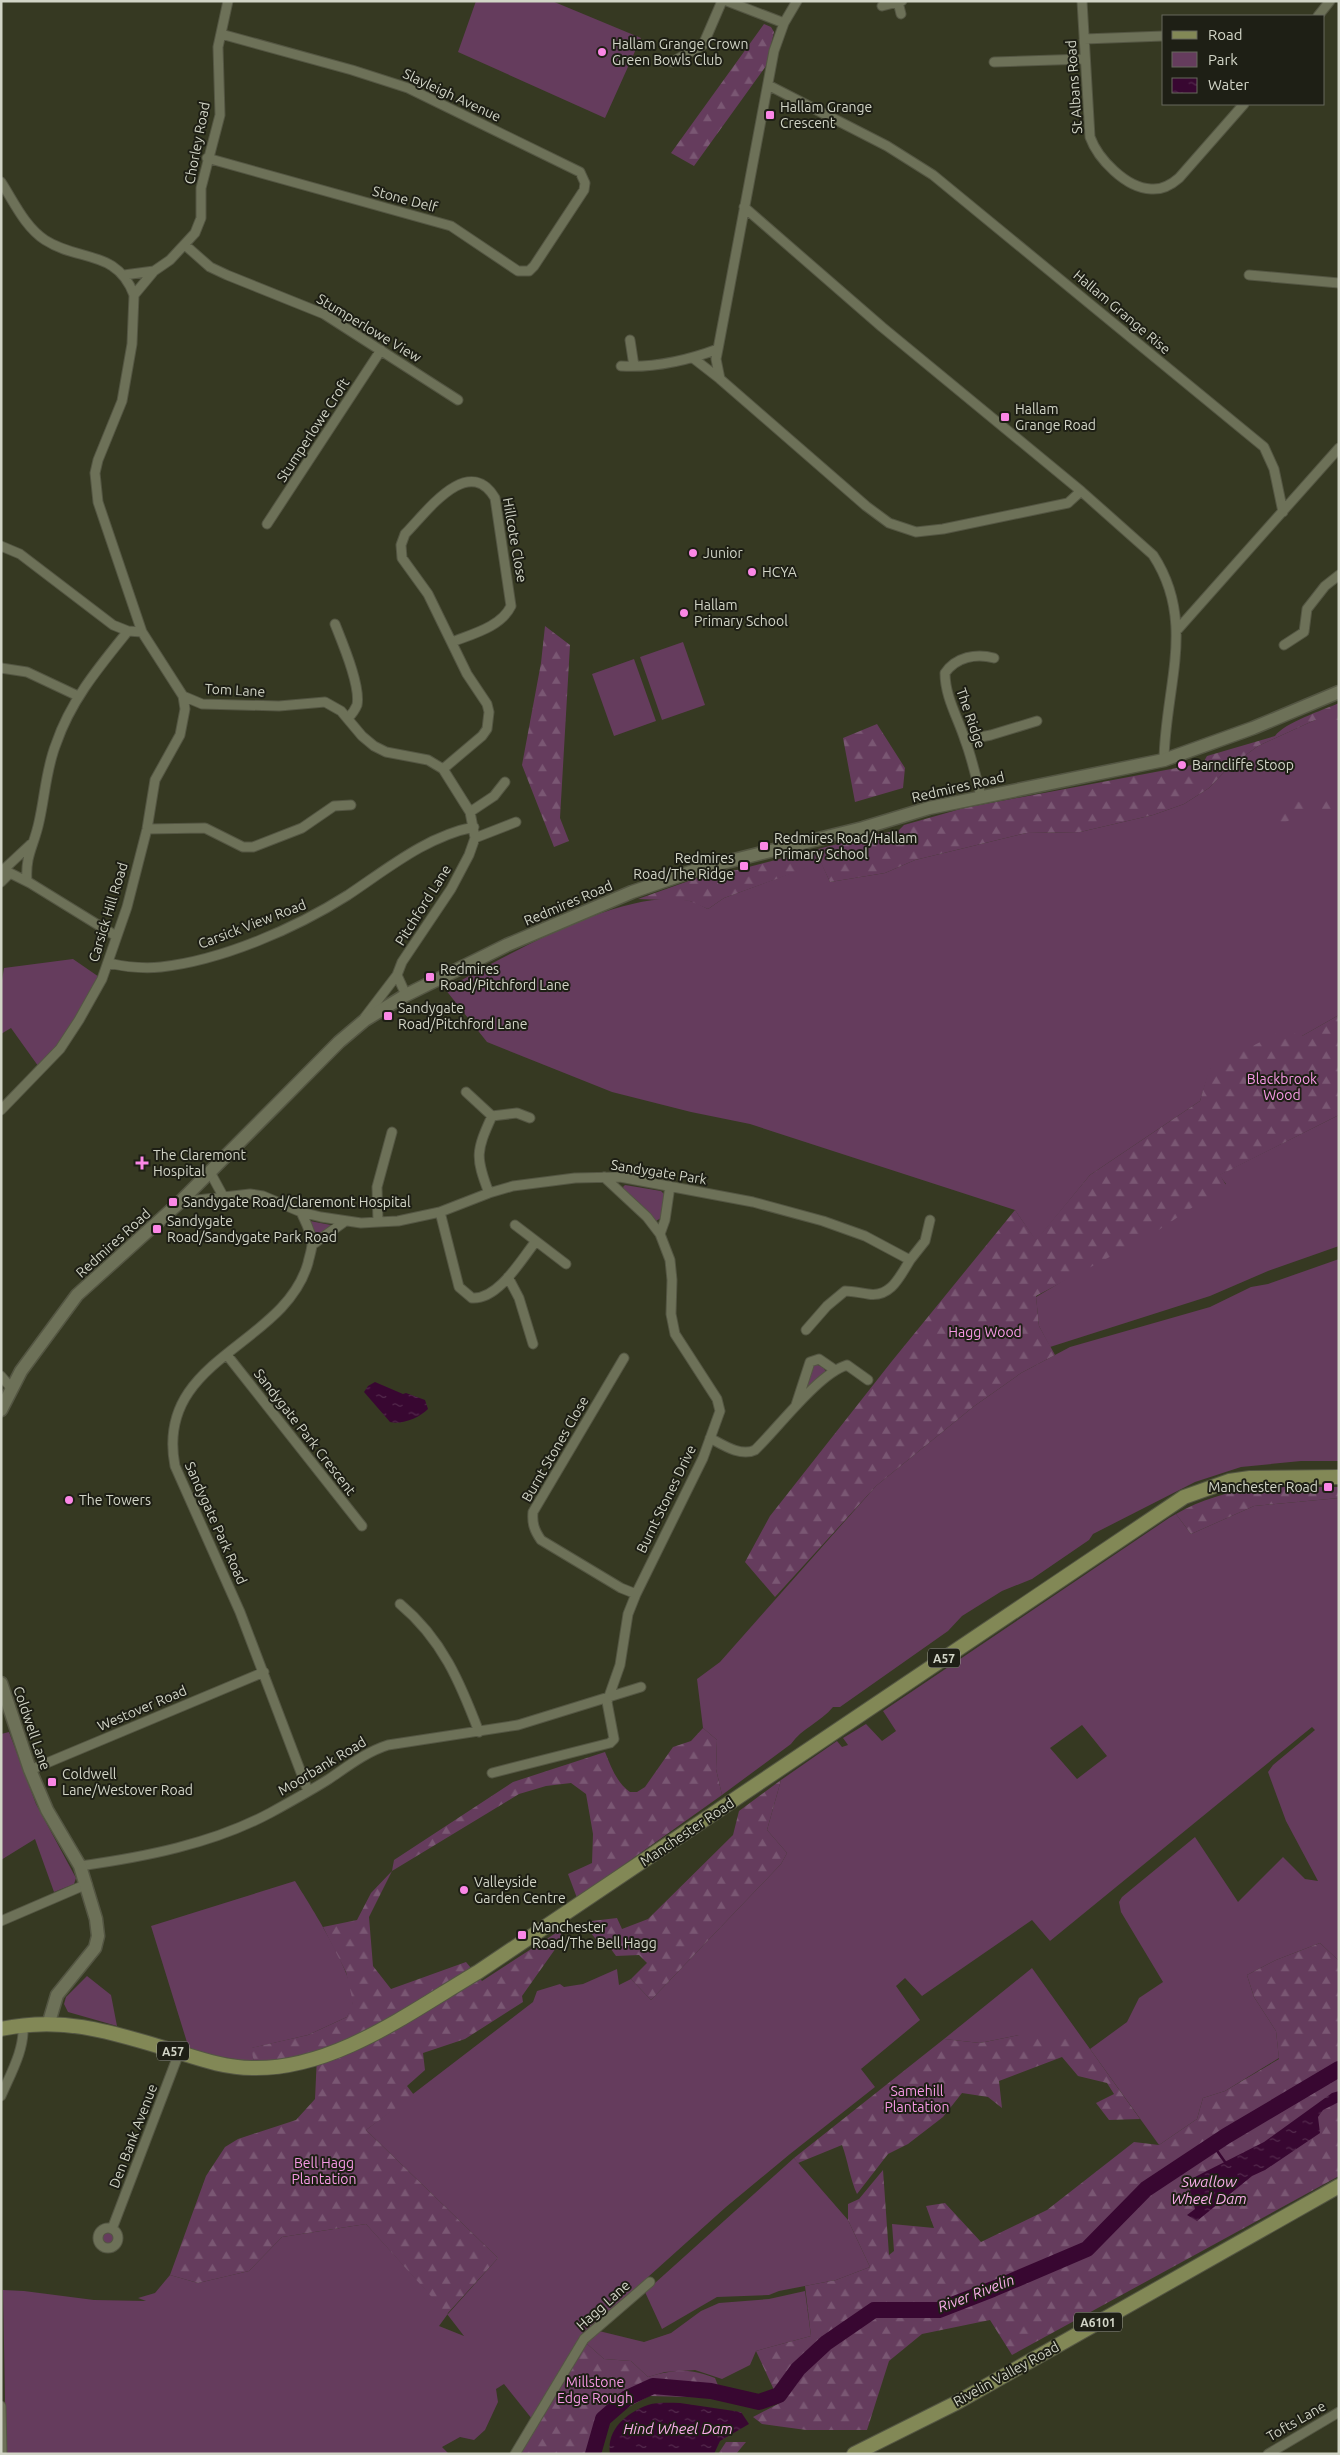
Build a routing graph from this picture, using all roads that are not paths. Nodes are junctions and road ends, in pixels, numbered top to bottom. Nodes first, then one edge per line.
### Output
1 (228, 1) edge
2 (722, 1) edge
3 (727, 1) edge
4 (797, 1) edge
5 (1082, 1) edge
6 (1330, 1) edge
7 (900, 2) edge
8 (882, 6) dead end
9 (901, 14) dead end
10 (1319, 15) edge
11 (784, 23) junction
12 (221, 34) junction
13 (1162, 36) edge
14 (1084, 39) junction
15 (1085, 58) junction
16 (672, 62) dead end
17 (994, 62) dead end
18 (768, 85) junction
19 (1243, 105) edge
20 (207, 158) junction
21 (1, 182) edge
22 (744, 208) junction
23 (564, 223) joint
24 (185, 245) junction
25 (154, 271) junction
26 (124, 275) junction
27 (1249, 275) dead end
28 (1339, 282) edge
29 (134, 295) junction
30 (630, 340) dead end
31 (718, 349) junction
32 (381, 350) junction
33 (693, 358) junction
34 (621, 366) dead end
35 (634, 366) junction
36 (720, 380) junction
37 (458, 400) dead end
38 (1339, 448) edge
39 (1081, 492) junction
40 (1283, 512) junction
41 (267, 524) dead end
42 (1, 546) edge
43 (1339, 575) edge
44 (335, 624) dead end
45 (1178, 629) junction
46 (128, 631) junction
47 (142, 632) junction
48 (452, 642) junction
49 (1284, 645) dead end
50 (994, 658) dead end
51 (1, 668) edge
52 (1339, 692) edge
53 (78, 696) junction
54 (183, 696) junction
55 (348, 718) junction
56 (1037, 721) dead end
57 (965, 740) junction
58 (1164, 760) junction
59 (443, 769) junction
60 (505, 782) dead end
61 (981, 796) junction
62 (351, 805) dead end
63 (470, 812) junction
64 (516, 822) dead end
65 (474, 827) junction
66 (147, 829) junction
67 (475, 838) junction
68 (33, 842) junction
69 (4, 873) edge
70 (1, 882) edge
71 (27, 882) junction
72 (116, 936) junction
73 (108, 963) junction
74 (397, 974) junction
75 (406, 996) junction
76 (359, 1025) junction
77 (466, 1092) dead end
78 (1, 1110) edge
79 (492, 1116) junction
80 (530, 1118) dead end
81 (392, 1132) dead end
82 (210, 1172) junction
83 (604, 1177) junction
84 (670, 1186) junction
85 (489, 1193) junction
86 (223, 1196) junction
87 (180, 1202) junction
88 (301, 1212) junction
89 (440, 1212) junction
90 (930, 1220) dead end
91 (344, 1222) junction
92 (378, 1222) junction
93 (515, 1225) dead end
94 (660, 1234) junction
95 (536, 1241) junction
96 (312, 1245) junction
97 (910, 1260) junction
98 (566, 1264) dead end
99 (508, 1277) junction
100 (806, 1330) dead end
101 (533, 1344) dead end
102 (227, 1355) junction
103 (624, 1358) dead end
104 (835, 1370) junction
105 (1, 1376) edge
106 (868, 1380) dead end
107 (12, 1389) junction
108 (796, 1407) junction
109 (1, 1410) edge
110 (710, 1438) junction
111 (1339, 1477) edge
112 (362, 1526) dead end
113 (636, 1594) junction
114 (400, 1604) dead end
115 (264, 1672) junction
116 (1, 1683) edge
117 (641, 1687) dead end
118 (609, 1697) junction
119 (479, 1732) junction
120 (30, 1770) junction
121 (492, 1773) dead end
122 (308, 1791) junction
123 (80, 1866) junction
124 (87, 1884) junction
125 (1, 1920) edge
126 (48, 2022) junction
127 (23, 2024) junction
128 (1, 2028) edge
129 (179, 2053) junction
130 (1, 2096) edge
131 (1339, 2186) edge
132 (112, 2229) dead end
133 (650, 2282) dead end
134 (1, 2406) edge
135 (1339, 2412) edge
136 (858, 2453) edge
137 (2, 2454) edge
138 (515, 2454) edge
139 (1268, 2454) edge

1 - 12 street, Chorley Road
2 - 16 street
3 - 11 street
4 - 11 street
5 - 14 street, St Albans Road
6 - 10 street
7 - 8 street
7 - 9 street
11 - 18 street
12 - 20 street, Chorley Road
12 - 23 street, Slayleigh Avenue
13 - 14 street
14 - 15 street, St Albans Road
15 - 17 street
15 - 19 street, St Albans Road
18 - 22 street
18 - 40 street, Hallam Grange Rise
20 - 23 street, Stone Delf
20 - 24 street, Chorley Road
21 - 26 street
22 - 31 street
22 - 39 street
24 - 25 street, Chorley Road
24 - 32 street, Stumperlowe View
25 - 26 street
25 - 29 street, Chorley Road
26 - 29 street
27 - 28 street
29 - 47 street
30 - 35 street
31 - 33 street
31 - 36 street
32 - 37 street, Stumperlowe View
32 - 41 street, Stumperlowe Croft
33 - 35 street
33 - 36 street
34 - 35 street
36 - 39 street
38 - 40 street
39 - 45 street
40 - 45 street
42 - 46 street
43 - 49 street
44 - 55 street
45 - 58 street
46 - 47 street
46 - 53 street
47 - 54 street
48 - 48 street, Hillcote Close
48 - 59 street, Hillcote Close
50 - 57 street, The Ridge
51 - 53 street
52 - 58 street, Redmires Road
53 - 68 street
54 - 55 street, Tom Lane
54 - 66 street, Carsick Hill Road
55 - 59 street, Tom Lane
56 - 57 street
57 - 61 street, The Ridge
58 - 61 street, Redmires Road
59 - 63 street
60 - 63 street
61 - 75 street, Redmires Road
62 - 66 street
63 - 65 street
64 - 67 street
65 - 67 street, Pitchford Lane
65 - 73 street, Carsick View Road
66 - 72 street, Carsick Hill Road
67 - 74 street, Pitchford Lane
68 - 69 street
68 - 71 street
69 - 70 street
69 - 71 street
71 - 72 street
72 - 73 street, Carsick Hill Road
73 - 78 street, Carsick Hill Road
74 - 75 street
74 - 76 street, Pitchford Lane
75 - 76 street, Redmires Road
76 - 82 street, Redmires Road
77 - 79 street
79 - 80 street
79 - 85 street
81 - 92 street
82 - 86 street
82 - 87 street, Redmires Road
83 - 84 street, Sandygate Park
83 - 85 street, Sandygate Park
83 - 94 street, Burnt Stones Drive
84 - 94 street
84 - 97 street, Sandygate Park
85 - 89 street, Sandygate Park
86 - 87 street, Sandygate Park
86 - 88 street, Sandygate Park
87 - 107 street, Redmires Road
88 - 91 street, Sandygate Park
88 - 96 street
89 - 92 street, Sandygate Park
89 - 99 street
90 - 97 street
91 - 92 street, Sandygate Park
91 - 96 street
93 - 95 street
94 - 110 street, Burnt Stones Drive
95 - 98 street
95 - 99 street
96 - 102 street, Sandygate Park Road
97 - 100 street
99 - 101 street
102 - 112 street, Sandygate Park Crescent
102 - 115 street, Sandygate Park Road
103 - 113 street, Burnt Stones Close
104 - 106 street
104 - 108 street
104 - 108 street
105 - 107 street
107 - 109 street, Redmires Road
108 - 110 street
110 - 113 street, Burnt Stones Drive
111 - 129 main road, Manchester Road / A57
113 - 118 street, Burnt Stones Drive
114 - 119 street
115 - 120 street, Westover Road
115 - 122 street, Sandygate Park Road
116 - 120 street, Coldwell Lane
117 - 118 street, Moorbank Road
118 - 119 street, Moorbank Road
118 - 121 street
119 - 122 street, Moorbank Road
120 - 123 street, Coldwell Lane
122 - 123 street, Moorbank Road
123 - 124 street, Coldwell Lane
124 - 125 street
124 - 126 street, Coldwell Lane
126 - 127 main road, Manchester Road / A57
126 - 129 main road, Manchester Road / A57
127 - 128 main road, Manchester Road / A57
127 - 130 street
129 - 132 street, Den Bank Avenue
131 - 136 main road, Rivelin Valley Road / A6101
133 - 138 street, Hagg Lane
134 - 137 street
135 - 139 street, Tofts Lane

